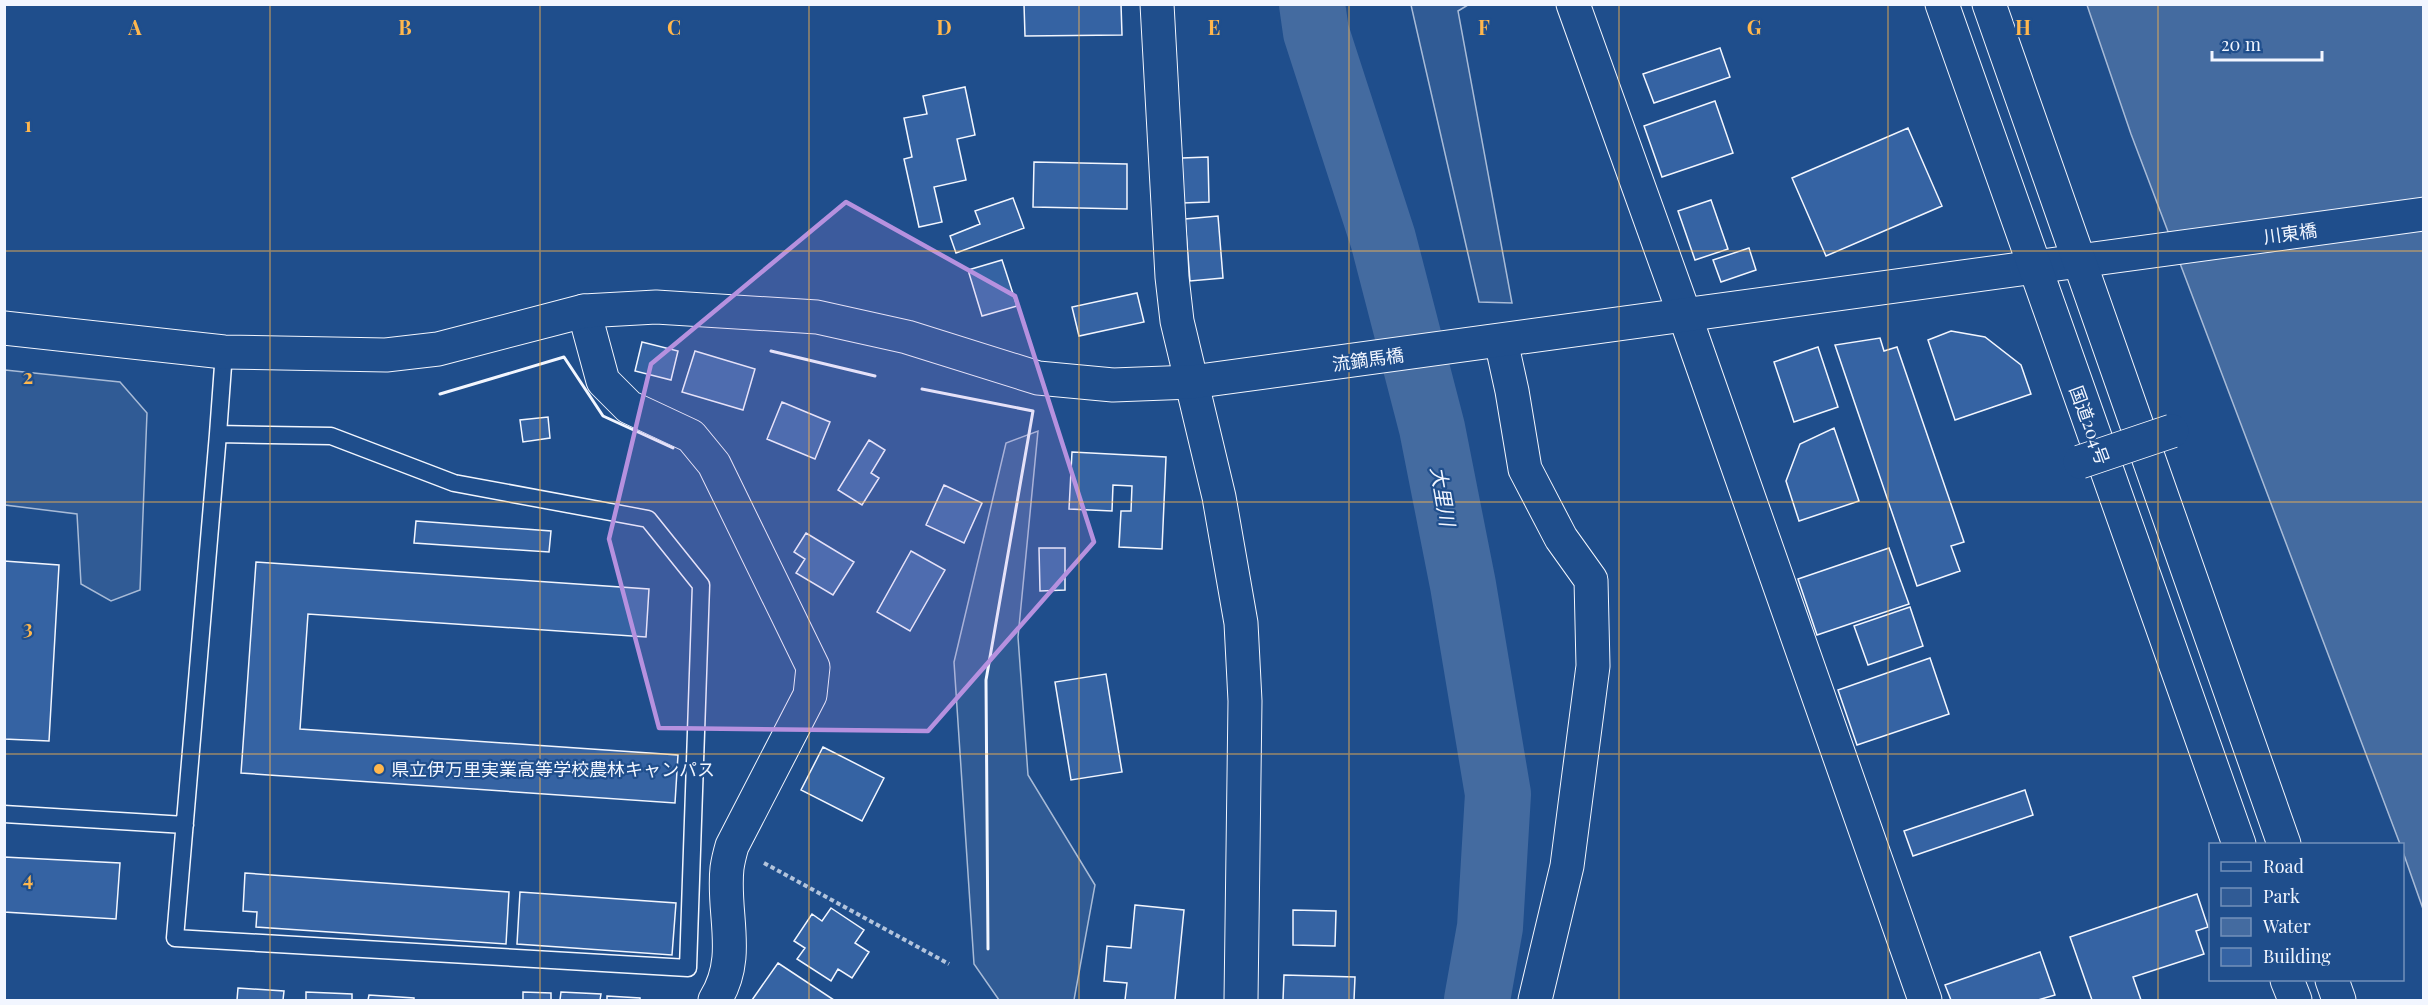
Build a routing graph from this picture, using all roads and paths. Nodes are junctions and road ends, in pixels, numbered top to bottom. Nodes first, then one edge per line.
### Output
1 (1157, 4) edge
2 (1573, 4) edge
3 (1942, 4) edge
4 (1989, 4) edge
5 (2424, 214) edge
6 (2079, 262) junction
7 (2035, 268) junction
8 (584, 311) junction
9 (1685, 316) junction
10 (4, 328) edge
11 (1485, 343) junction
12 (224, 352) junction
13 (1192, 382) junction
14 (2172, 431) dead end
15 (218, 434) junction
16 (2080, 462) dead end
17 (4, 814) edge
18 (185, 825) junction
19 (2239, 843) edge
20 (2284, 843) edge
21 (732, 846) junction
22 (949, 964) dead end
23 (2287, 981) edge
24 (2332, 981) edge
25 (715, 1000) edge
26 (1242, 1000) edge
27 (1535, 1000) edge
28 (1925, 1000) edge
29 (2295, 1000) edge
30 (2339, 1000) edge

1 - 13 main road
2 - 9 main road
3 - 7 main road, 国道204号
4 - 6 main road
5 - 6 main road, 川東橋
6 - 7 main road, 川東橋
6 - 20 main road
7 - 9 main road, 川東橋
7 - 19 main road, 国道204号
8 - 12 main road, 流鏑馬橋
8 - 13 main road, 流鏑馬橋
8 - 21 main road
9 - 11 main road, 流鏑馬橋
9 - 28 main road
10 - 12 main road, 流鏑馬橋
11 - 13 main road, 流鏑馬橋
11 - 27 main road
12 - 15 lane
13 - 26 main road
14 - 16 main road, bridge
15 - 18 lane
15 - 18 lane
17 - 18 lane
21 - 22 path
21 - 25 main road
23 - 29 main road
24 - 30 main road

